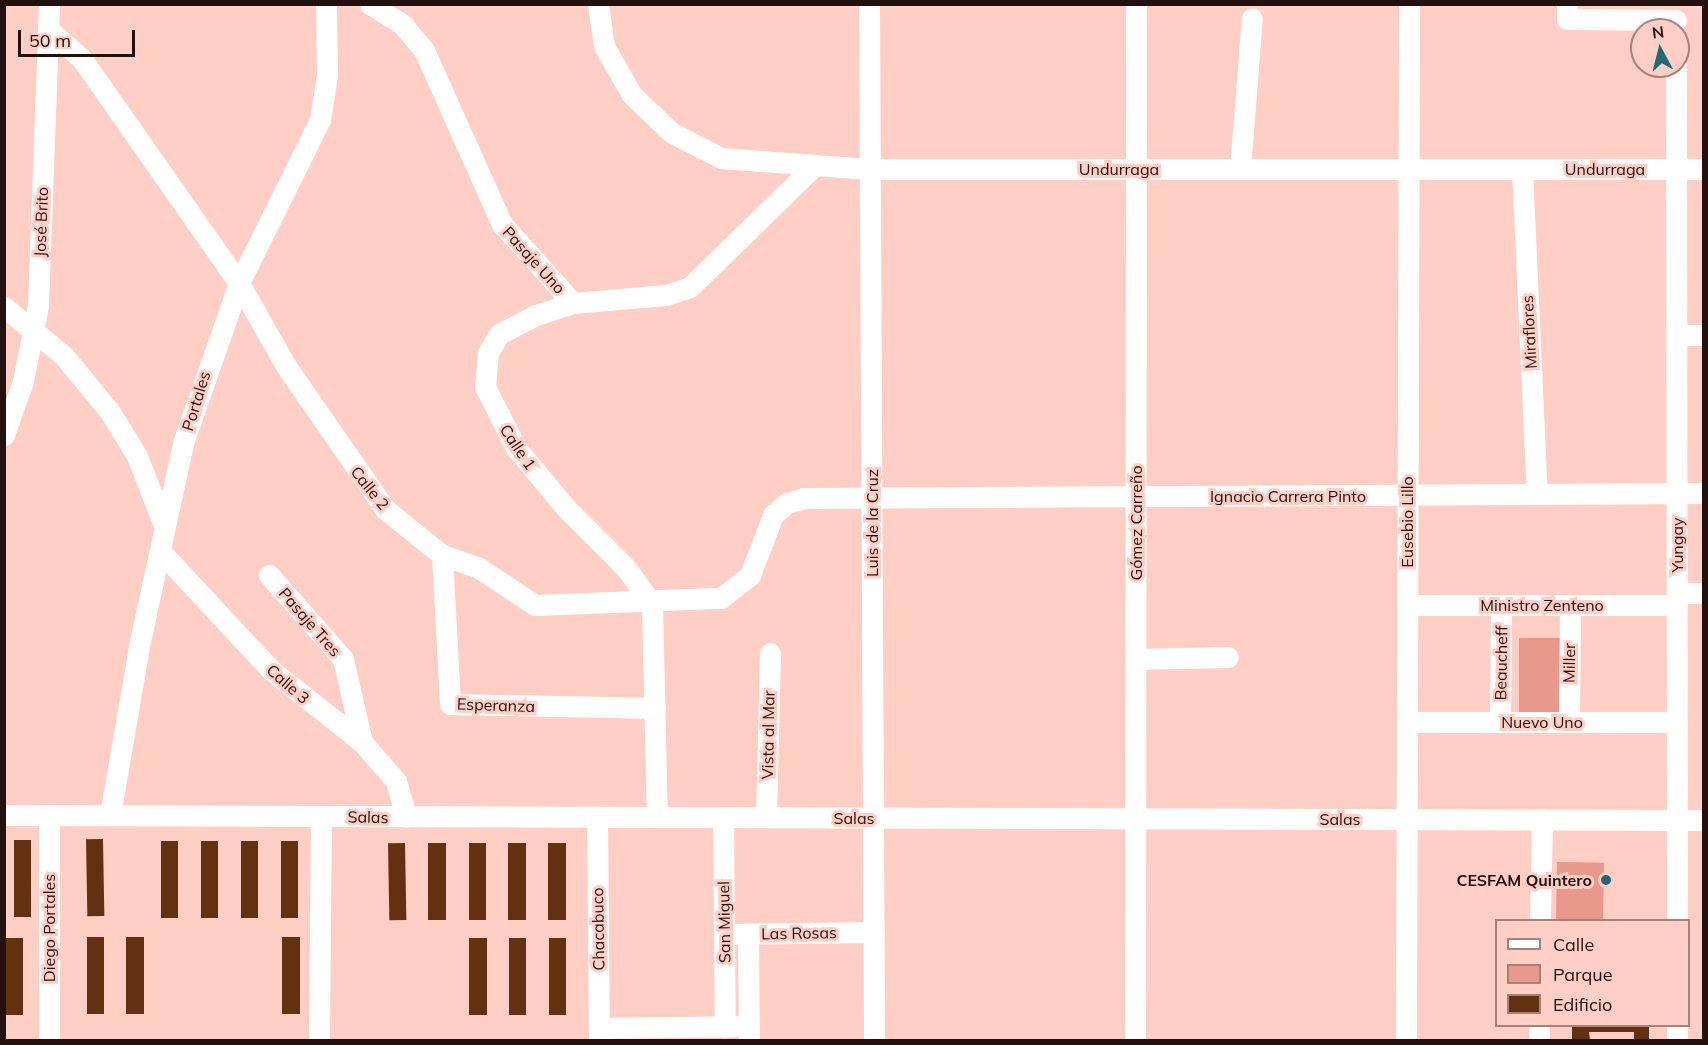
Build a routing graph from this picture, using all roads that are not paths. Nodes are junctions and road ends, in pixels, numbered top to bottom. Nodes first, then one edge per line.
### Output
1 (49, 4) edge
2 (326, 4) edge
3 (370, 4) edge
4 (598, 4) edge
5 (869, 4) edge
6 (1136, 4) edge
7 (1409, 4) edge
8 (1567, 4) edge
9 (1252, 18) dead end
10 (1630, 18) edge
11 (48, 29) junction
12 (1676, 78) edge
13 (812, 168) junction
14 (1136, 169) junction
15 (1240, 169) junction
16 (1521, 169) junction
17 (1677, 169) junction
18 (1704, 169) edge
19 (870, 170) junction
20 (1408, 170) junction
21 (239, 283) junction
22 (573, 303) junction
23 (4, 307) edge
24 (34, 330) junction
25 (1677, 335) junction
26 (1704, 335) edge
27 (4, 435) edge
28 (1677, 493) junction
29 (1704, 493) edge
30 (1537, 494) junction
31 (1407, 495) junction
32 (1136, 497) junction
33 (872, 499) junction
34 (165, 529) junction
35 (161, 552) junction
36 (442, 555) junction
37 (269, 575) dead end
38 (1704, 593) edge
39 (1677, 599) junction
40 (651, 604) junction
41 (1407, 605) junction
42 (1501, 605) junction
43 (1570, 605) junction
44 (770, 653) dead end
45 (1228, 657) dead end
46 (1136, 659) junction
47 (655, 708) junction
48 (1407, 722) junction
49 (1500, 722) junction
50 (1569, 722) junction
51 (1677, 722) junction
52 (362, 742) junction
53 (4, 815) edge
54 (49, 815) junction
55 (110, 815) junction
56 (321, 816) junction
57 (406, 817) junction
58 (597, 817) junction
59 (657, 817) junction
60 (723, 817) junction
61 (766, 817) junction
62 (873, 818) junction
63 (1135, 818) junction
64 (1407, 819) junction
65 (1542, 819) junction
66 (1677, 820) junction
67 (1704, 820) edge
68 (1540, 919) edge
69 (1677, 919) edge
70 (873, 932) junction
71 (724, 934) junction
72 (748, 934) junction
73 (725, 1027) junction
74 (749, 1033) edge
75 (599, 1034) edge
76 (49, 1041) edge
77 (319, 1041) edge
78 (874, 1041) edge
79 (1135, 1041) edge
80 (1406, 1041) edge

1 - 11 street, José Brito
2 - 21 street, Portales
3 - 22 street, Pasaje Uno
4 - 13 street, Undurraga
5 - 19 street, Luis de la Cruz
6 - 14 street, Gómez Carreño
7 - 20 street, Eusebio Lillo
8 - 10 street
9 - 15 street
11 - 21 street, Calle 2
11 - 24 street, José Brito
12 - 17 street, Yungay
13 - 19 street, Undurraga
13 - 22 street, Pasaje Uno
14 - 15 street, Undurraga
14 - 19 street, Undurraga
14 - 32 street, Gómez Carreño
15 - 20 street, Undurraga
16 - 17 street, Undurraga
16 - 20 street, Undurraga
16 - 30 street, Miraflores
17 - 18 street, Undurraga
17 - 25 street, Yungay
19 - 33 street, Luis de la Cruz
20 - 31 street, Eusebio Lillo
21 - 34 street, Portales
21 - 36 street, Calle 2
22 - 40 street, Calle 1
23 - 24 street
24 - 27 street, José Brito
24 - 34 street
25 - 26 street
25 - 28 street, Yungay
28 - 29 street, Ignacio Carrera Pinto
28 - 30 street, Ignacio Carrera Pinto
28 - 39 street, Yungay
30 - 31 street, Ignacio Carrera Pinto
31 - 32 street, Ignacio Carrera Pinto
31 - 41 street, Eusebio Lillo
32 - 33 street, Ignacio Carrera Pinto
32 - 46 street, Gómez Carreño
33 - 40 street, Calle 2
33 - 62 street, Luis de la Cruz
34 - 35 street, Portales
35 - 52 street, Calle 3
35 - 55 street, Portales
36 - 40 street, Calle 2
36 - 47 street, Esperanza
37 - 52 street, Pasaje Tres
38 - 39 street, Ministro Zenteno
39 - 43 street, Ministro Zenteno
39 - 51 street, Yungay
40 - 47 street
41 - 42 street, Ministro Zenteno
41 - 48 street, Eusebio Lillo
42 - 43 street, Ministro Zenteno
42 - 49 street, Beaucheff
43 - 50 street, Miller
44 - 61 street, Vista al Mar
45 - 46 street
46 - 63 street, Gómez Carreño
47 - 59 street
48 - 49 street, Nuevo Uno
48 - 64 street, Eusebio Lillo
49 - 50 street, Nuevo Uno
50 - 51 street, Nuevo Uno
51 - 66 street, Yungay
52 - 57 street, Calle 3
53 - 54 street, Salas
54 - 55 street, Salas
54 - 76 street, Diego Portales
55 - 56 street, Salas
56 - 57 street, Salas
56 - 77 street
57 - 58 street, Salas
58 - 59 street, Salas
58 - 75 street, Chacabuco
59 - 60 street, Salas
60 - 61 street, Salas
60 - 71 street, San Miguel
61 - 62 street, Salas
62 - 63 street, Salas
62 - 70 street, Luis de la Cruz
63 - 64 street, Salas
63 - 79 street, Gómez Carreño
64 - 65 street, Salas
64 - 80 street, Eusebio Lillo
65 - 66 street, Salas
65 - 68 street
66 - 67 street, Salas
66 - 69 street, Yungay
70 - 72 street, Las Rosas
70 - 78 street, Luis de la Cruz
71 - 72 street, Las Rosas
71 - 73 street, San Miguel
72 - 74 street, San Miguel
73 - 74 street
73 - 75 street

